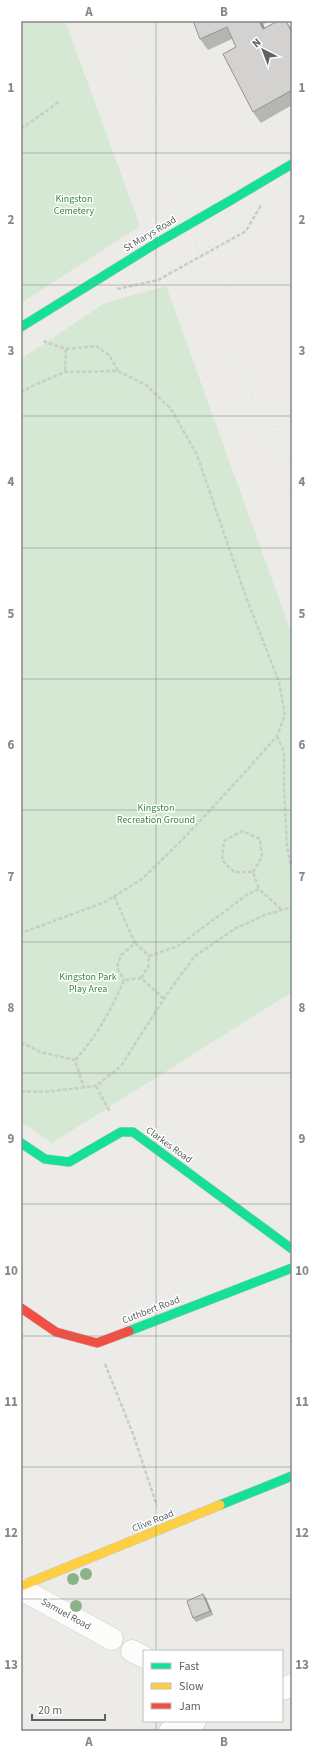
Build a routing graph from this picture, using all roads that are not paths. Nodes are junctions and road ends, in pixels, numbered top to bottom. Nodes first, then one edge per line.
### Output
1 (292, 164) edge
2 (21, 327) edge
3 (21, 1143) edge
4 (292, 1249) edge
5 (292, 1268) edge
6 (21, 1308) edge
7 (292, 1476) edge
8 (21, 1586) edge
9 (21, 1589) edge
10 (112, 1639) dead end
11 (192, 1722) edge
12 (170, 1731) edge

1 - 2 street, St Marys Road, bridge
3 - 4 street, Clarkes Road
5 - 6 street, Cuthbert Road
7 - 8 street, Clive Road
9 - 10 street, Samuel Road
11 - 12 street

